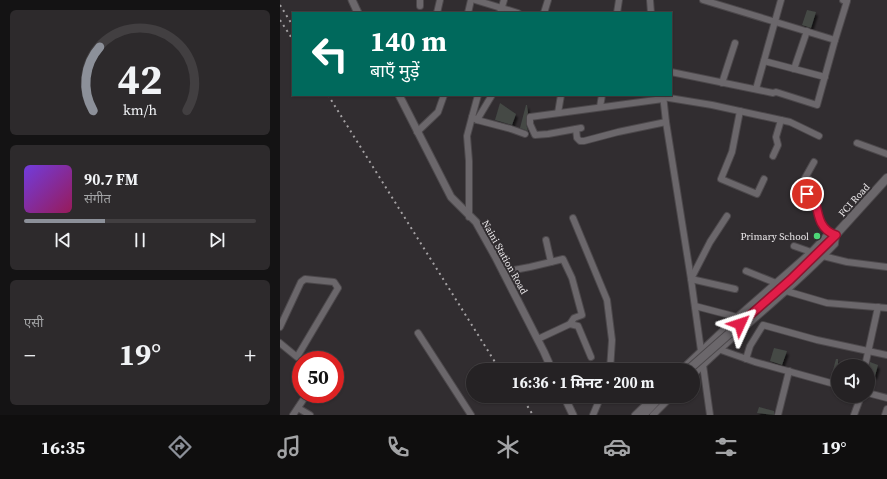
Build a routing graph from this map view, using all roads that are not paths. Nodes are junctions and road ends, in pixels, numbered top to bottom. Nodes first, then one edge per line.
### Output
1 (352, 0) edge
2 (440, 0) edge
3 (471, 0) edge
4 (475, 0) edge
5 (504, 0) edge
6 (548, 0) edge
7 (619, 0) edge
8 (650, 0) edge
9 (703, 0) edge
10 (781, 0) edge
11 (843, 0) edge
12 (501, 10) edge
13 (358, 12) edge
14 (437, 12) edge
15 (468, 12) edge
16 (512, 12) edge
17 (544, 12) edge
18 (617, 12) edge
19 (651, 12) edge
20 (776, 21) junction
21 (807, 31) junction
22 (835, 40) junction
23 (735, 43) dead end
24 (764, 61) junction
25 (794, 69) junction
26 (672, 72) edge
27 (825, 76) junction
28 (722, 83) junction
29 (756, 90) junction
30 (399, 96) edge
31 (444, 96) edge
32 (478, 96) edge
33 (491, 96) edge
34 (561, 96) edge
35 (602, 96) edge
36 (663, 97) edge
37 (600, 107) junction
38 (740, 111) junction
39 (558, 113) junction
40 (474, 118) junction
41 (781, 120) junction
42 (666, 122) junction
43 (417, 132) junction
44 (525, 134) dead end
45 (819, 136) dead end
46 (857, 143) dead end
47 (887, 154) edge
48 (773, 156) dead end
49 (814, 162) dead end
50 (764, 179) dead end
51 (886, 182) edge
52 (727, 216) dead end
53 (469, 217) junction
54 (573, 218) dead end
55 (832, 236) junction
56 (546, 240) dead end
57 (794, 246) dead end
58 (811, 252) junction
59 (823, 256) junction
60 (551, 262) junction
61 (887, 267) edge
62 (746, 271) dead end
63 (503, 272) junction
64 (692, 279) junction
65 (776, 283) junction
66 (735, 289) dead end
67 (786, 291) junction
68 (695, 306) junction
69 (878, 307) junction
70 (887, 308) edge
71 (737, 317) junction
72 (570, 324) junction
73 (280, 327) edge
74 (418, 333) dead end
75 (538, 340) junction
76 (280, 343) edge
77 (721, 350) junction
78 (303, 351) edge
79 (701, 351) junction
80 (869, 351) junction
81 (292, 352) edge
82 (887, 355) edge
83 (591, 357) dead end
84 (746, 359) junction
85 (867, 359) edge
86 (549, 363) edge
87 (610, 363) edge
88 (688, 363) edge
89 (696, 363) edge
90 (703, 365) junction
91 (700, 368) edge
92 (789, 371) junction
93 (831, 383) edge
94 (875, 395) edge
95 (887, 398) edge
96 (301, 403) edge
97 (567, 403) edge
98 (598, 403) edge
99 (648, 403) edge
100 (654, 403) edge
101 (665, 403) edge
102 (858, 403) edge
103 (298, 408) junction
104 (887, 409) edge
105 (292, 415) edge
106 (310, 415) edge
107 (471, 415) edge
108 (573, 415) edge
109 (593, 415) edge
110 (635, 415) edge
111 (643, 415) edge
112 (653, 415) edge
113 (710, 415) edge
114 (778, 415) edge
115 (854, 415) edge
116 (884, 415) edge

1 - 13 street
2 - 14 street
3 - 15 street
4 - 12 street
5 - 12 street
6 - 17 street
7 - 18 street
8 - 19 street
9 - 20 street
10 - 20 street
11 - 22 street
12 - 16 street
20 - 21 street
20 - 24 street
21 - 22 street
21 - 25 street
22 - 27 street
23 - 28 street
24 - 25 street
24 - 29 street
25 - 27 street
26 - 28 street
27 - 29 street
28 - 29 street
30 - 43 street, Naini Station Road
31 - 43 street
32 - 40 street
33 - 40 street
34 - 39 street
35 - 37 street
36 - 37 street
36 - 38 street
36 - 42 street
37 - 39 street
38 - 41 street
38 - 50 street
39 - 42 street
40 - 44 street
40 - 53 street
41 - 45 street
41 - 48 street
42 - 64 street
43 - 53 street, Naini Station Road
46 - 47 street
49 - 55 street
51 - 55 main road, FCI Road
52 - 64 street
53 - 63 street, Naini Station Road
54 - 87 street
55 - 58 street
55 - 59 street
55 - 89 main road, FCI Road, bridge
56 - 60 street
57 - 58 street
58 - 65 street
59 - 61 street
59 - 67 street
60 - 63 street
60 - 72 street
62 - 65 street
63 - 75 street, Naini Station Road
64 - 66 street
64 - 68 street
65 - 71 street
67 - 69 street
67 - 77 street
68 - 71 street
68 - 79 street
69 - 70 street
69 - 80 street
71 - 79 street
72 - 75 street
72 - 83 street
73 - 78 street
74 - 107 street
75 - 86 street, Naini Station Road
76 - 81 street
77 - 84 street
77 - 90 street
79 - 88 street
79 - 90 street
80 - 82 street
80 - 84 street
80 - 85 street
84 - 92 street
90 - 91 street
90 - 113 street
92 - 93 street
92 - 114 street
94 - 95 street
96 - 103 street
97 - 108 street
98 - 109 street
99 - 110 street
100 - 111 main road
101 - 112 street
102 - 115 street
103 - 105 street
103 - 106 street
104 - 116 street

